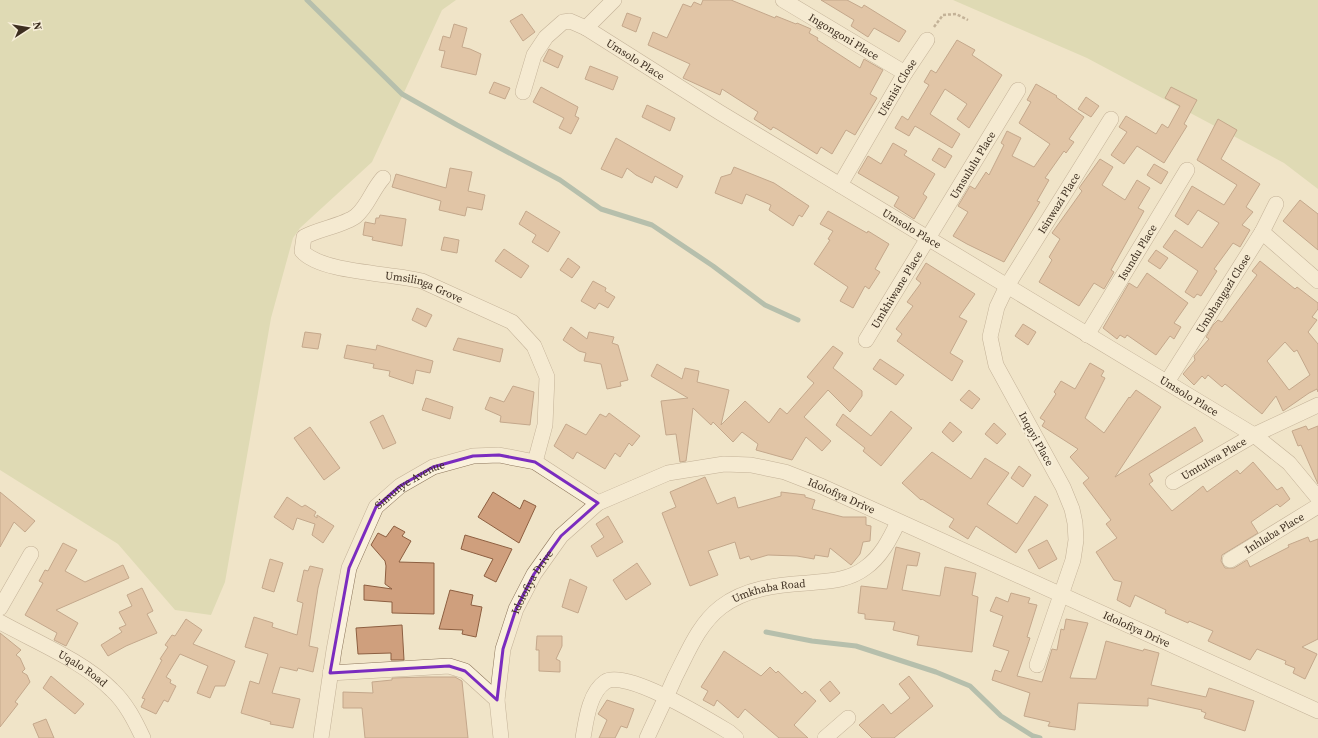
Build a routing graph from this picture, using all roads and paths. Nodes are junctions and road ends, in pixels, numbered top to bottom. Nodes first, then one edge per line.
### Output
1 (614, 0) edge
2 (783, 0) edge
3 (968, 20) dead end
4 (586, 28) junction
5 (927, 40) joint
6 (905, 73) junction
7 (1018, 90) dead end
8 (523, 92) dead end
9 (1111, 119) dead end
10 (1187, 170) dead end
11 (383, 178) dead end
12 (840, 185) junction
13 (1276, 204) dead end
14 (1262, 232) junction
15 (926, 238) junction
16 (1318, 281) edge
17 (1007, 286) junction
18 (1087, 335) junction
19 (866, 340) dead end
20 (1167, 382) junction
21 (1318, 405) edge
22 (1254, 435) junction
23 (535, 462) junction
24 (1173, 482) dead end
25 (1318, 498) edge
26 (598, 503) junction
27 (1318, 506) edge
28 (898, 522) junction
29 (31, 554) dead end
30 (1230, 560) dead end
31 (1060, 595) junction
32 (0, 608) edge
33 (0, 622) edge
34 (1037, 665) dead end
35 (330, 673) junction
36 (666, 697) junction
37 (497, 700) junction
38 (1318, 712) edge
39 (848, 718) dead end
40 (144, 738) edge
41 (321, 738) edge
42 (501, 738) edge
43 (583, 738) edge
44 (647, 738) edge
45 (736, 738) edge
46 (825, 738) edge

1 - 4 street
2 - 6 street, Ingongoni Place
3 - 5 path
4 - 8 street, Umsolo Place
4 - 12 street, Umsolo Place
5 - 6 street, Ufenisi Close
6 - 12 street, Ufenisi Close
7 - 15 street, Umsululu Place
9 - 17 street, Isinwazi Place
10 - 18 street, Isundu Place
11 - 23 street, Umsilinga Grove
12 - 15 street, Umsolo Place
13 - 14 street, Umbhangazi Close
14 - 16 street
14 - 20 street, Umbhangazi Close
15 - 17 street, Umsolo Place
15 - 19 street, Umkhiwane Place
17 - 18 street, Umsolo Place
17 - 31 street, Inqayi Place
18 - 20 street, Umsolo Place
20 - 22 street, Umsolo Place
21 - 22 street, Umtulwa Place
22 - 24 street, Umtulwa Place
22 - 25 street, Umsolo Place
23 - 26 street, Simunye Avenue
23 - 35 street, Simunye Avenue
26 - 28 street, Idolofiya Drive
26 - 37 street, Idolofiya Drive
27 - 30 street, Inhlaba Place
28 - 31 street, Idolofiya Drive
28 - 36 street, Umkhaba Road
29 - 32 street
31 - 34 street, Inqayi Place
31 - 38 street, Idolofiya Drive
33 - 40 street, Uqalo Road
35 - 37 street
35 - 41 street, Simunye Avenue
36 - 43 street
36 - 44 street, Umkhaba Road
36 - 45 street
37 - 42 street, Idolofiya Drive
39 - 46 street

